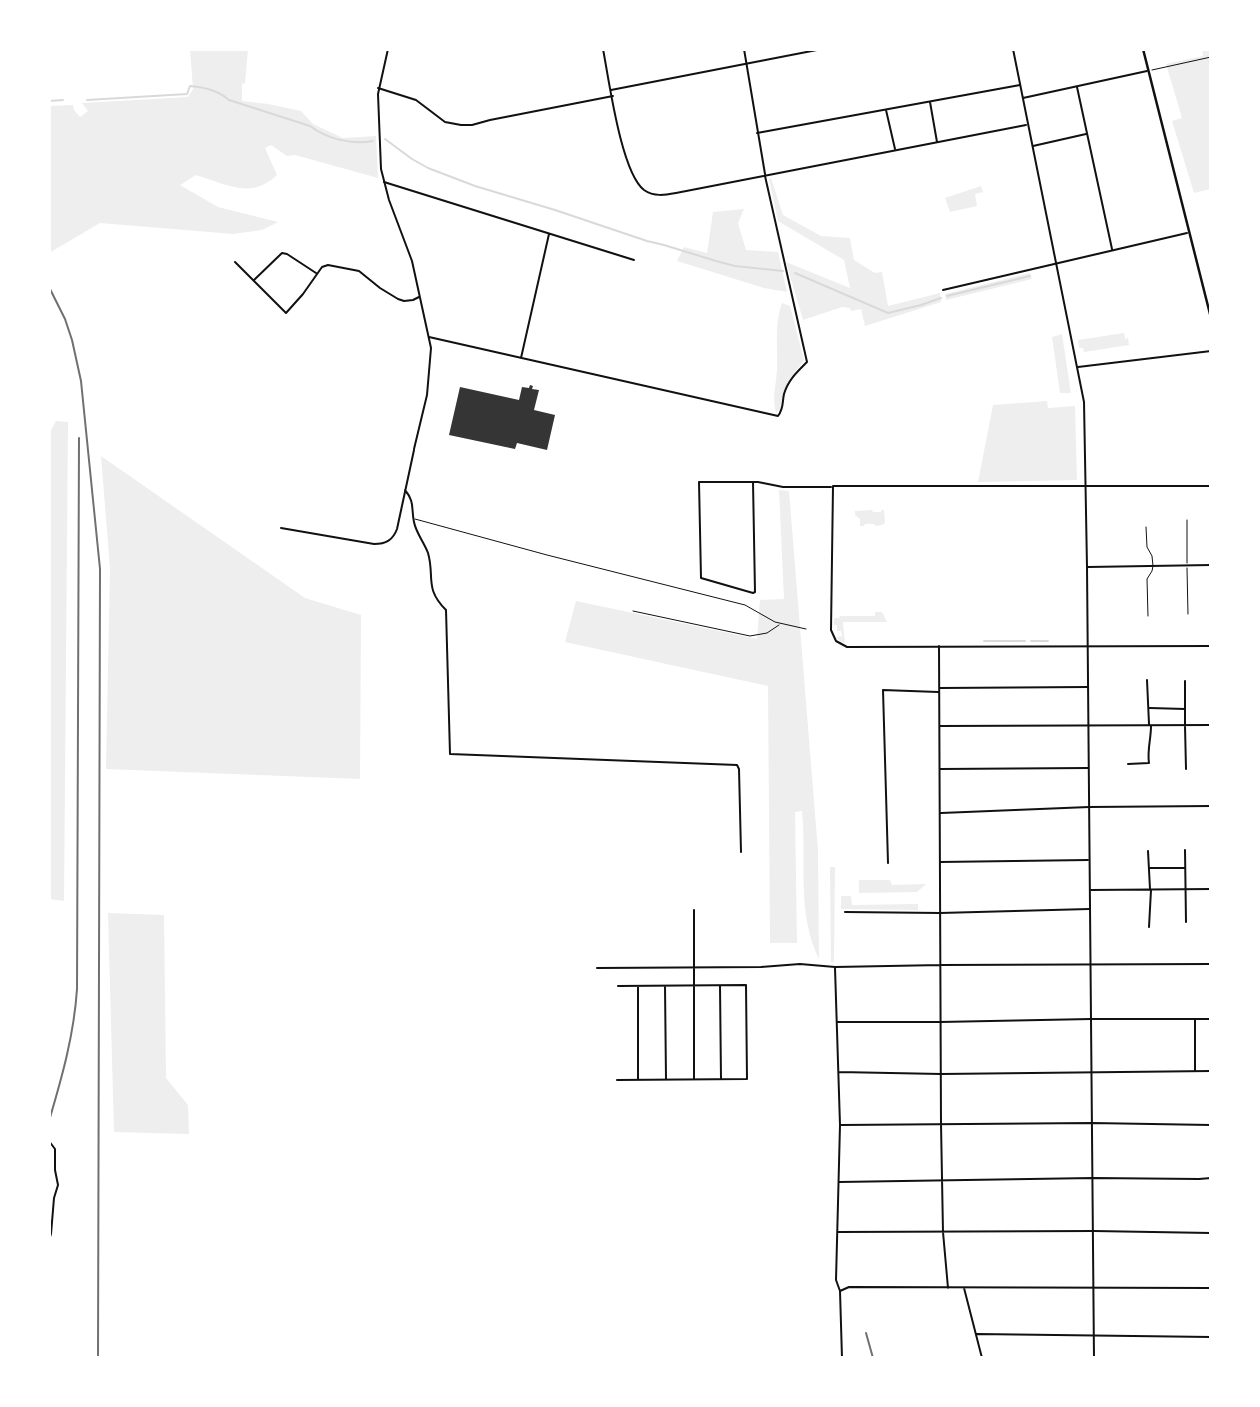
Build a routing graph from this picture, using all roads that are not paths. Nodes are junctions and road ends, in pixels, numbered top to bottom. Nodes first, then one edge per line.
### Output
1 (388, 49) edge
2 (603, 49) edge
3 (744, 49) edge
4 (822, 49) edge
5 (1013, 49) edge
6 (1143, 49) edge
7 (1211, 57) edge
8 (746, 63) junction
9 (1148, 71) junction
10 (1020, 85) junction
11 (1077, 86) junction
12 (378, 88) junction
13 (611, 90) junction
14 (613, 96) junction
15 (1023, 98) junction
16 (930, 102) junction
17 (886, 110) junction
18 (1028, 124) junction
19 (757, 133) junction
20 (1086, 134) junction
21 (937, 142) junction
22 (1032, 146) junction
23 (895, 151) junction
24 (765, 175) junction
25 (383, 181) junction
26 (1190, 232) junction
27 (550, 233) junction
28 (1112, 250) junction
29 (634, 260) dead end
30 (235, 262) dead end
31 (1055, 263) junction
32 (317, 273) junction
33 (254, 281) junction
34 (943, 290) dead end
35 (420, 296) junction
36 (1209, 298) edge
37 (1211, 318) edge
38 (429, 337) junction
39 (1211, 351) edge
40 (521, 358) junction
41 (1077, 368) junction
42 (753, 482) junction
43 (1211, 486) edge
44 (833, 487) junction
45 (1085, 487) junction
46 (405, 490) junction
47 (414, 519) junction
48 (1187, 520) dead end
49 (1146, 527) dead end
50 (281, 528) dead end
51 (1187, 565) junction
52 (1211, 565) edge
53 (1153, 566) junction
54 (1087, 567) junction
55 (633, 611) dead end
56 (1188, 614) dead end
57 (1148, 616) dead end
58 (781, 624) junction
59 (806, 629) dead end
60 (939, 645) junction
61 (1088, 646) junction
62 (1211, 646) edge
63 (1147, 680) dead end
64 (1185, 681) dead end
65 (1088, 687) junction
66 (939, 690) junction
67 (1149, 708) junction
68 (1185, 709) junction
69 (1088, 725) junction
70 (1150, 725) junction
71 (1211, 725) edge
72 (939, 726) junction
73 (1185, 726) junction
74 (1128, 764) dead end
75 (1088, 768) junction
76 (939, 769) junction
77 (1186, 769) dead end
78 (1211, 806) edge
79 (1089, 807) junction
80 (940, 813) junction
81 (1185, 850) dead end
82 (1148, 851) dead end
83 (741, 852) dead end
84 (1089, 860) junction
85 (940, 862) junction
86 (888, 863) dead end
87 (1149, 868) junction
88 (1185, 868) junction
89 (1150, 889) junction
90 (1186, 889) junction
91 (1211, 889) edge
92 (1090, 890) junction
93 (1090, 909) junction
94 (694, 910) dead end
95 (845, 912) dead end
96 (940, 913) junction
97 (1186, 922) dead end
98 (1149, 927) dead end
99 (1090, 964) junction
100 (1211, 964) edge
101 (941, 965) junction
102 (835, 967) junction
103 (597, 968) dead end
104 (693, 968) junction
105 (638, 985) junction
106 (665, 985) junction
107 (693, 985) junction
108 (720, 985) junction
109 (618, 986) dead end
110 (1195, 1018) junction
111 (1091, 1019) junction
112 (1211, 1019) edge
113 (836, 1021) junction
114 (940, 1022) junction
115 (1092, 1071) junction
116 (1195, 1071) junction
117 (1211, 1071) edge
118 (838, 1072) junction
119 (941, 1074) junction
120 (721, 1079) junction
121 (617, 1080) dead end
122 (638, 1080) junction
123 (666, 1080) junction
124 (694, 1080) junction
125 (1092, 1123) junction
126 (941, 1124) junction
127 (840, 1125) junction
128 (1211, 1125) edge
129 (49, 1141) edge
130 (1093, 1178) junction
131 (1211, 1178) edge
132 (942, 1181) junction
133 (838, 1182) junction
134 (1094, 1231) junction
135 (836, 1232) junction
136 (943, 1232) junction
137 (1211, 1233) edge
138 (49, 1240) edge
139 (1094, 1287) junction
140 (948, 1288) junction
141 (964, 1288) junction
142 (1211, 1288) edge
143 (840, 1291) junction
144 (977, 1334) junction
145 (1094, 1336) junction
146 (1211, 1337) edge
147 (842, 1358) edge
148 (982, 1358) edge
149 (1094, 1358) edge

1 - 12 street
2 - 13 street
3 - 8 street
4 - 8 street
5 - 10 street
6 - 9 main road
7 - 9 street
8 - 13 street
8 - 19 street
9 - 11 street
9 - 26 main road
10 - 15 street
10 - 16 street
11 - 15 street
11 - 20 street
12 - 14 street
12 - 25 street
13 - 14 street
14 - 24 street
15 - 18 street
16 - 17 street
16 - 21 street
17 - 19 street
17 - 23 street
18 - 21 street
18 - 22 street
19 - 24 street
20 - 22 street
20 - 28 street
21 - 23 street
22 - 31 street
23 - 24 street
24 - 40 street
25 - 27 street
25 - 35 street
26 - 28 street
26 - 36 main road
27 - 29 street
27 - 40 street
28 - 31 street
30 - 33 street
31 - 34 street
31 - 41 street
32 - 33 street
32 - 33 street
32 - 35 street
35 - 38 street
36 - 37 main road
38 - 40 street
38 - 46 street
39 - 41 street
41 - 45 street
42 - 42 street
42 - 44 street
43 - 45 street
44 - 45 street
44 - 60 street
45 - 54 street
46 - 47 street
46 - 50 street
47 - 58 street
47 - 83 street
48 - 51 street
49 - 53 street
51 - 52 street
51 - 53 street
51 - 56 street
53 - 54 street
53 - 57 street
54 - 61 street
55 - 58 street
58 - 59 street
60 - 61 street
60 - 66 street
61 - 62 street
61 - 65 street
63 - 67 street
64 - 68 street
65 - 66 street
65 - 69 street
66 - 72 street
66 - 86 street
67 - 68 street
67 - 70 street
68 - 73 street
69 - 70 street
69 - 72 street
69 - 75 street
70 - 73 street
70 - 74 street
71 - 73 street
72 - 76 street
73 - 77 street
75 - 76 street
75 - 79 street
76 - 80 street
78 - 79 street
79 - 80 street
79 - 84 street
80 - 85 street
81 - 88 street
82 - 87 street
84 - 85 street
84 - 92 street
85 - 96 street
87 - 88 street
87 - 89 street
88 - 90 street
89 - 90 street
89 - 92 street
89 - 98 street
90 - 91 street
90 - 97 street
92 - 93 street
93 - 96 street
93 - 99 street
94 - 104 street
95 - 96 street
96 - 101 street
99 - 100 street
99 - 101 street
99 - 111 street
101 - 102 street
101 - 114 street
102 - 104 street
102 - 113 street
103 - 104 street
104 - 107 street
105 - 106 street
105 - 109 street
105 - 122 street
106 - 107 street
106 - 123 street
107 - 108 street
107 - 124 street
108 - 120 street
108 - 120 street
110 - 111 street
110 - 112 street
110 - 116 street
111 - 114 street
111 - 115 street
113 - 114 street
113 - 118 street
114 - 119 street
115 - 116 street
115 - 119 street
115 - 125 street
116 - 117 street
118 - 119 street
118 - 127 street
119 - 126 street
120 - 124 street
121 - 122 street
122 - 123 street
123 - 124 street
125 - 126 street
125 - 128 street
125 - 130 street
126 - 127 street
126 - 132 street
127 - 133 street
129 - 138 street
130 - 131 street
130 - 132 street
130 - 134 street
132 - 133 street
132 - 136 street
133 - 135 street
134 - 136 street
134 - 137 street
134 - 139 street
135 - 136 street
135 - 143 street
136 - 140 street
139 - 141 street
139 - 142 street
139 - 145 street
140 - 141 street
140 - 143 street
141 - 144 street
143 - 147 street
144 - 145 street
144 - 148 street
145 - 146 street
145 - 149 street

